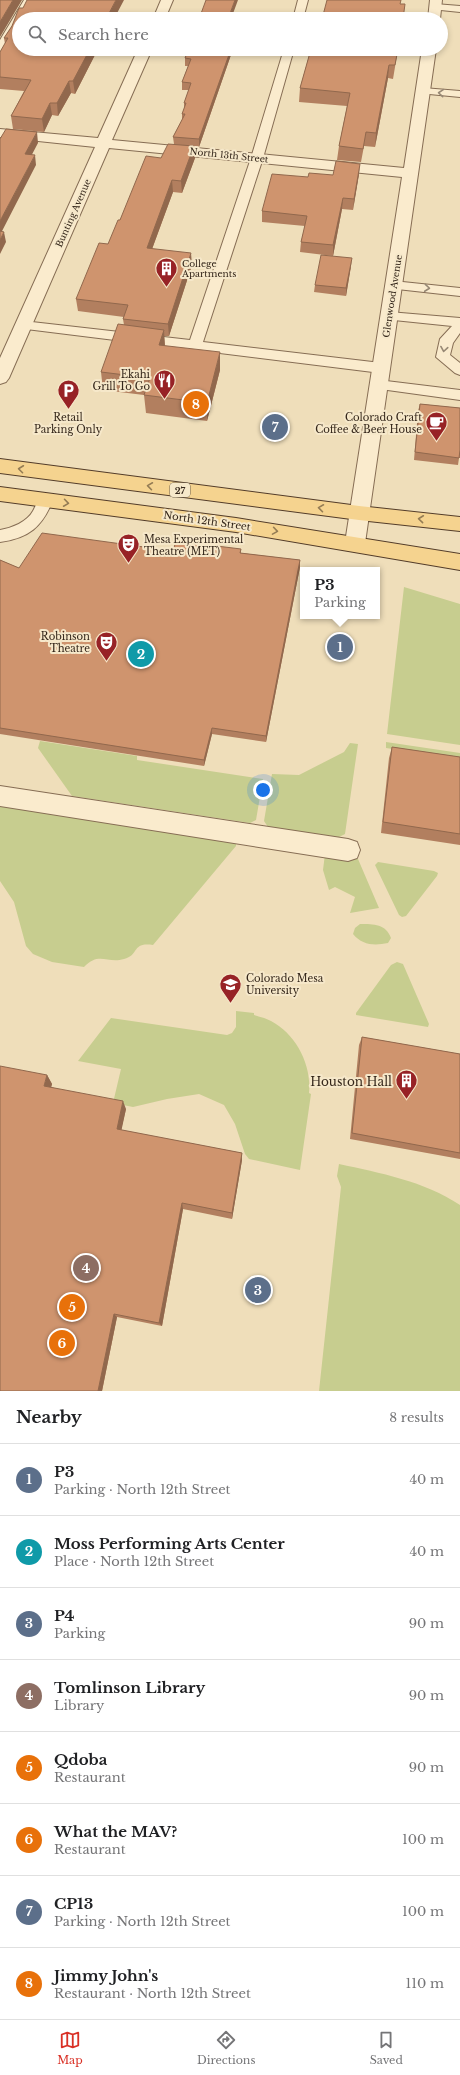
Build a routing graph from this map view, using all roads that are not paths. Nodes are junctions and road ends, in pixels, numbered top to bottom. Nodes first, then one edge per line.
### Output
1 (29, 0) edge
2 (167, 0) edge
3 (303, 0) edge
4 (435, 9) edge
5 (460, 9) edge
6 (22, 12) edge
7 (162, 12) edge
8 (300, 12) edge
9 (12, 29) edge
10 (0, 49) edge
11 (142, 56) edge
12 (287, 56) edge
13 (428, 56) edge
14 (423, 91) junction
15 (460, 94) edge
16 (0, 133) edge
17 (104, 143) junction
18 (257, 158) junction
19 (411, 173) junction
20 (393, 285) junction
21 (460, 292) edge
22 (389, 316) junction
23 (460, 322) edge
24 (23, 325) junction
25 (460, 326) edge
26 (195, 346) junction
27 (460, 370) edge
28 (380, 376) junction
29 (0, 378) edge
30 (460, 395) edge
31 (0, 466) edge
32 (0, 494) edge
33 (45, 500) junction
34 (359, 513) junction
35 (460, 524) edge
36 (0, 536) edge
37 (355, 543) junction
38 (460, 562) edge
39 (0, 796) edge
40 (348, 850) dead end

1 - 6 lane
2 - 7 street
3 - 8 lane
4 - 5 lane
9 - 10 lane
11 - 17 street, Bunting Avenue
12 - 18 lane
13 - 14 street, Glenwood Avenue
15 -> 14 lane
14 - 19 street, Glenwood Avenue
16 - 17 street, North 13th Street
17 - 18 street, North 13th Street
17 - 24 street, Bunting Avenue
18 - 19 street, North 13th Street
18 - 26 lane
19 - 20 street, Glenwood Avenue
20 -> 21 lane
20 - 22 street, Glenwood Avenue
22 - 23 lane
22 - 28 street, Glenwood Avenue
24 - 26 lane
24 - 29 street, Bunting Avenue
25 -> 27 lane
26 - 28 lane
28 - 30 lane
28 - 34 street, Glenwood Avenue
34 -> 31 main road, 27
32 - 33 main road, North 12th Street
33 - 36 lane
33 -> 37 main road, North 12th Street
35 -> 34 main road, 27
34 - 37 street, Glenwood Avenue
37 - 38 main road, North 12th Street
39 - 40 street

